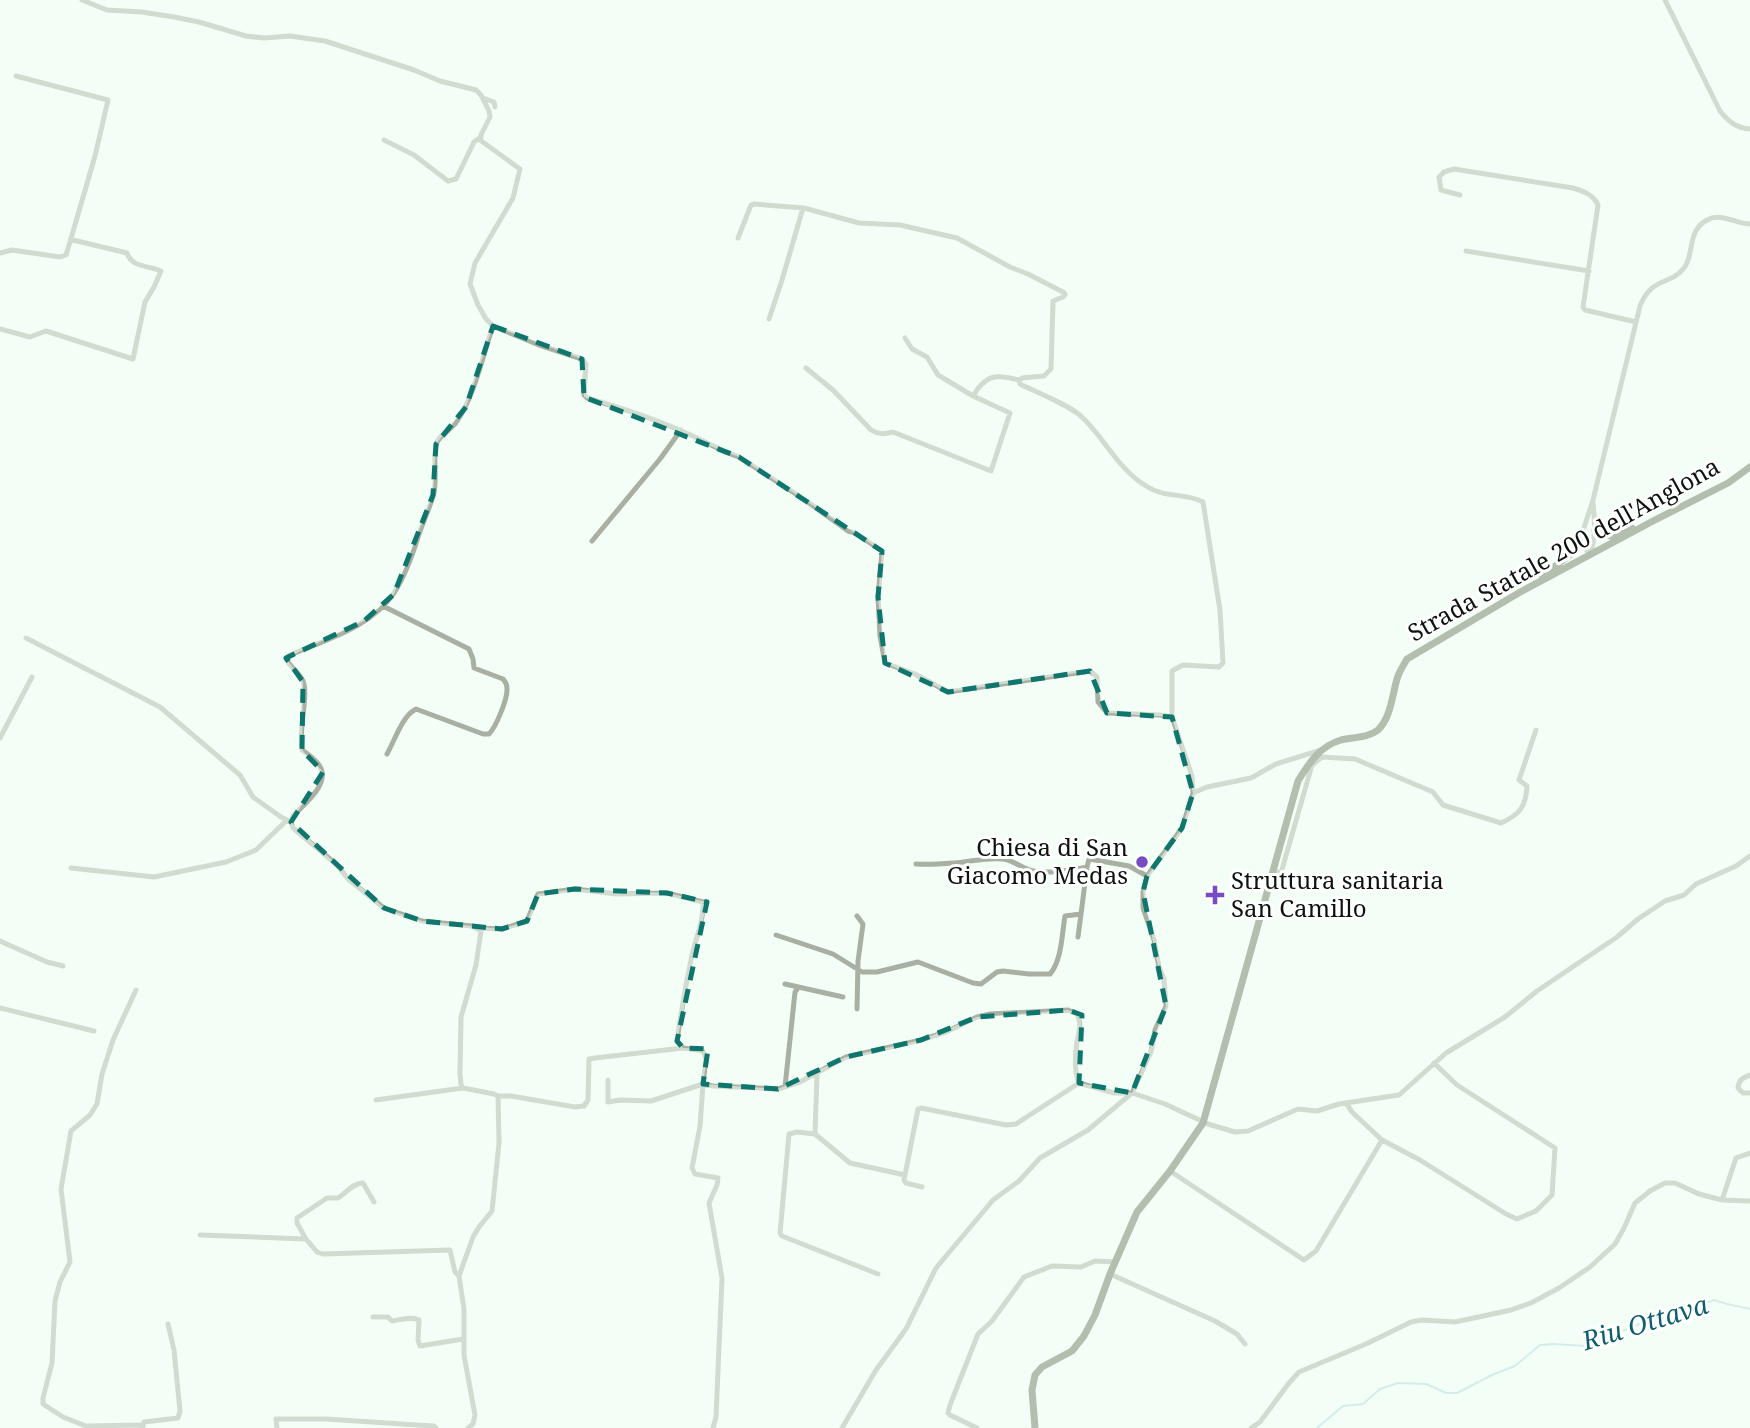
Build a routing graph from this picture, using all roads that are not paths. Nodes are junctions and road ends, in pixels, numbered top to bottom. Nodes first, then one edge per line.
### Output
1 (82, 0) edge
2 (1665, 0) edge
3 (16, 76) dead end
4 (482, 97) junction
5 (495, 107) dead end
6 (1750, 129) edge
7 (481, 137) junction
8 (384, 140) dead end
9 (1460, 195) dead end
10 (803, 208) junction
11 (1750, 224) edge
12 (738, 238) dead end
13 (70, 242) junction
14 (1466, 250) dead end
15 (0, 253) edge
16 (1589, 271) junction
17 (769, 319) dead end
18 (1636, 322) junction
19 (493, 326) junction
20 (0, 329) edge
21 (905, 338) dead end
22 (806, 368) dead end
23 (1019, 380) junction
24 (973, 396) junction
25 (681, 430) junction
26 (1750, 467) edge
27 (1593, 500) junction
28 (1653, 521) junction
29 (1595, 530) junction
30 (1580, 540) junction
31 (592, 541) dead end
32 (1590, 555) junction
33 (1522, 591) junction
34 (383, 606) junction
35 (26, 638) dead end
36 (32, 677) dead end
37 (1172, 717) junction
38 (1536, 730) dead end
39 (0, 738) edge
40 (1321, 750) junction
41 (387, 754) dead end
42 (1193, 793) junction
43 (289, 821) junction
44 (1750, 856) edge
45 (916, 864) dead end
46 (1087, 867) junction
47 (71, 868) dead end
48 (1274, 871) junction
49 (1147, 876) junction
50 (1080, 914) junction
51 (857, 916) dead end
52 (478, 928) junction
53 (776, 935) dead end
54 (1078, 937) dead end
55 (0, 941) edge
56 (63, 966) dead end
57 (858, 970) junction
58 (785, 984) dead end
59 (798, 988) junction
60 (136, 990) dead end
61 (843, 997) dead end
62 (0, 1008) edge
63 (858, 1009) dead end
64 (94, 1031) dead end
65 (683, 1048) junction
66 (1434, 1063) junction
67 (817, 1074) junction
68 (1750, 1075) edge
69 (608, 1080) dead end
70 (1079, 1083) junction
71 (703, 1084) junction
72 (785, 1087) junction
73 (463, 1088) junction
74 (1132, 1093) junction
75 (1750, 1093) edge
76 (498, 1096) junction
77 (376, 1101) dead end
78 (1346, 1103) junction
79 (1207, 1111) junction
80 (1203, 1123) junction
81 (1218, 1128) junction
82 (815, 1134) junction
83 (1196, 1134) junction
84 (1382, 1140) junction
85 (1750, 1153) edge
86 (1170, 1171) junction
87 (905, 1175) junction
88 (922, 1187) dead end
89 (1722, 1200) junction
90 (1750, 1201) edge
91 (374, 1202) dead end
92 (200, 1235) dead end
93 (306, 1239) junction
94 (1116, 1262) junction
95 (878, 1274) dead end
96 (1110, 1274) junction
97 (459, 1276) junction
98 (373, 1317) dead end
99 (168, 1324) dead end
100 (463, 1339) junction
101 (1245, 1344) dead end
102 (143, 1427) edge
103 (276, 1428) edge
104 (436, 1428) edge
105 (468, 1428) edge
106 (713, 1428) edge
107 (842, 1428) edge
108 (977, 1428) edge
109 (1035, 1428) edge
110 (1251, 1428) edge

1 - 4 street
2 - 6 street
3 - 13 street
4 - 5 street
4 - 7 street
7 - 8 street
7 - 19 street
9 - 16 street
10 - 12 street
10 - 17 street
10 - 23 street
11 - 18 street
13 - 15 street
13 - 20 street
14 - 16 street
16 - 18 street
18 - 27 street
19 - 25 street
19 - 34 street
21 - 24 street
22 - 24 street
23 - 24 street
23 - 37 street
25 - 31 street
25 - 37 street
26 - 28 main road, Strada Statale 200 dell'Anglona
27 - 29 street
27 - 30 street
28 - 29 main road
28 - 32 main road, Strada Statale 200 dell'Anglona
29 - 32 street
30 - 32 street
30 - 33 main road
32 - 33 main road, Strada Statale 200 dell'Anglona
33 - 40 main road, Strada Statale 200 dell'Anglona
34 - 41 street
34 - 43 street
35 - 43 street
36 - 39 street
37 - 42 street
38 - 48 street
40 - 42 street
40 - 48 main road
42 - 49 street
43 - 47 street
43 - 52 street
44 - 66 street
45 - 46 street
46 - 49 street
46 - 50 street
48 - 79 main road
49 - 74 street
50 - 54 street
50 - 57 street
51 - 57 street
52 - 65 street
52 - 73 street
53 - 57 street
55 - 56 street
57 - 63 street
58 - 59 street
59 - 61 street
59 - 72 street
60 - 102 street
62 - 64 street
65 - 71 street
65 - 76 street
66 - 78 street
66 - 84 street
67 - 70 street
67 - 72 street
67 - 82 street
68 - 75 street
69 - 71 street
70 - 74 street
70 - 87 street
71 - 72 street
71 - 106 street
73 - 76 street
73 - 77 street
74 - 80 street
74 - 107 street
76 - 97 street
78 - 81 street
78 - 84 street
79 - 80 main road
79 - 81 street
80 - 81 street
80 - 83 main road
81 - 83 street
82 - 87 street
82 - 95 street
83 - 86 main road
84 - 86 street
85 - 89 street
86 - 94 main road
87 - 88 street
89 - 90 street
89 - 110 street
91 - 93 street
92 - 93 street
93 - 97 street
94 - 96 main road
94 - 108 street
96 - 101 street
96 - 109 main road
97 - 100 street
98 - 100 street
99 - 102 street
100 - 105 street
103 - 104 street

